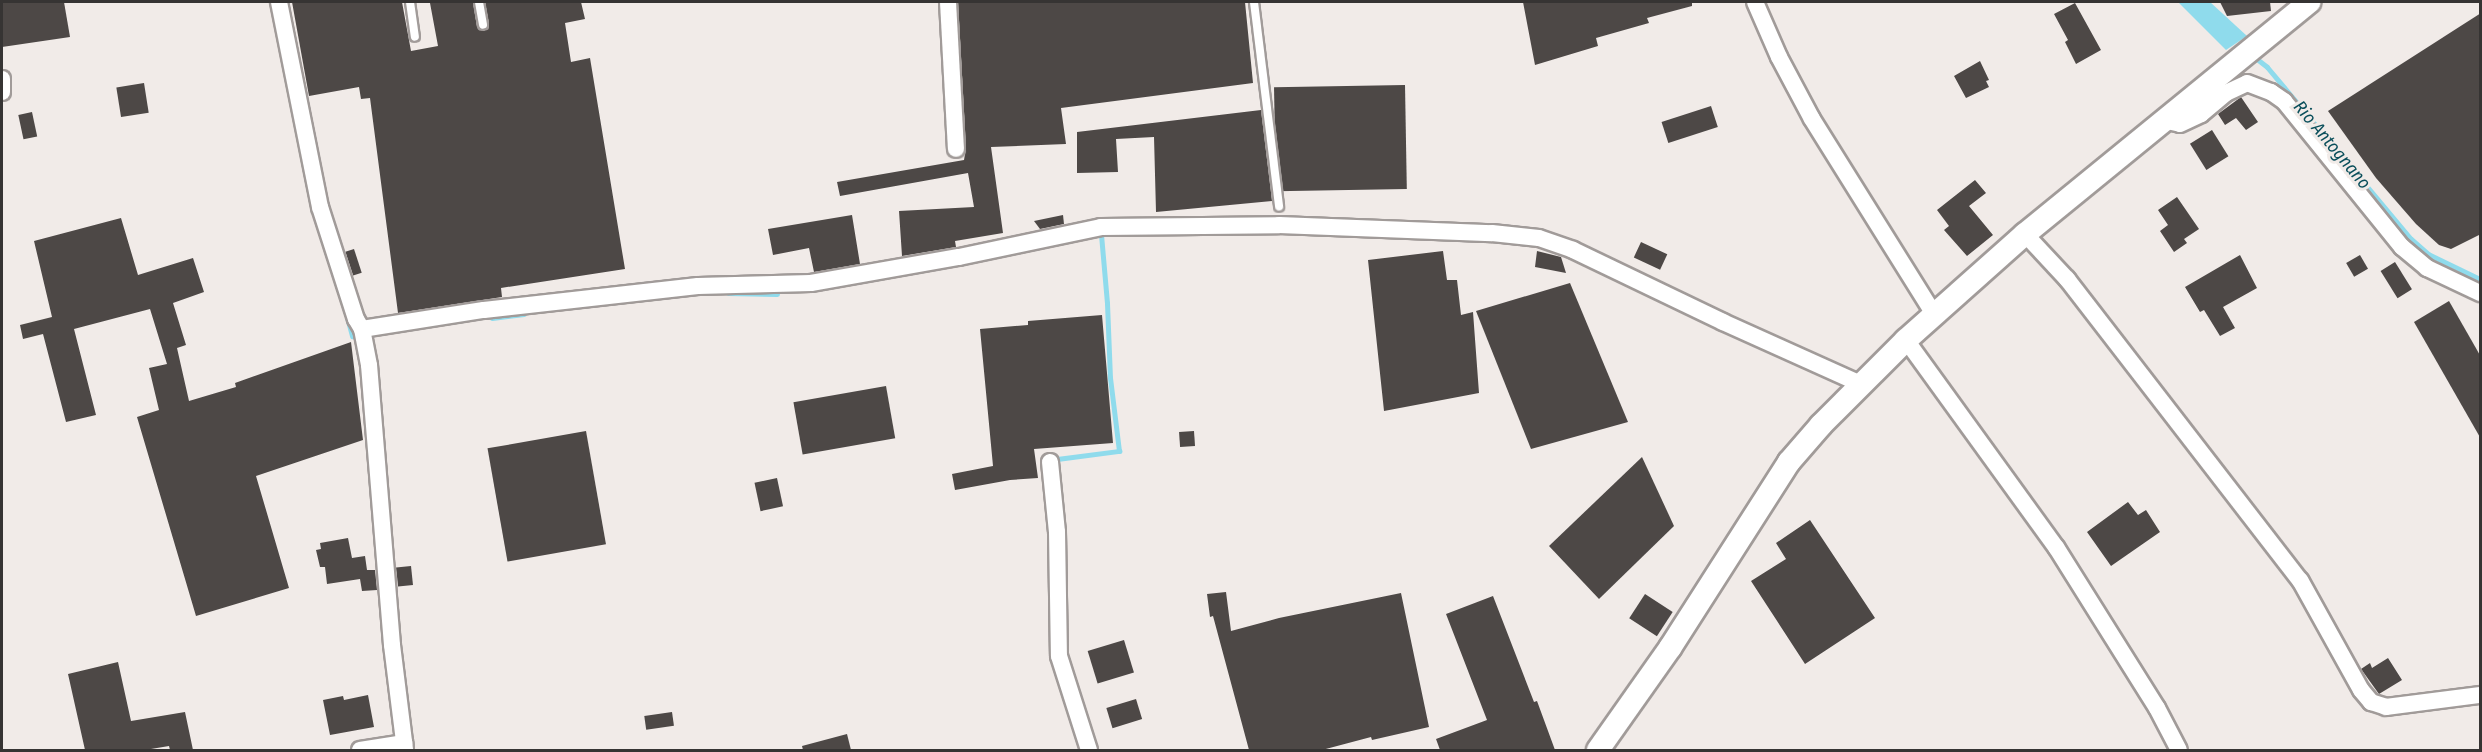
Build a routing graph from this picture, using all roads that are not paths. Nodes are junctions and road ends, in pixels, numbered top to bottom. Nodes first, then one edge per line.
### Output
1 (279, 2) edge
2 (410, 2) edge
3 (479, 2) edge
4 (948, 2) edge
5 (1254, 2) edge
6 (1755, 2) edge
7 (2309, 2) edge
8 (483, 25) dead end
9 (416, 37) dead end
10 (2, 79) edge
11 (2, 92) edge
12 (2163, 120) junction
13 (956, 149) dead end
14 (1279, 206) dead end
15 (2025, 234) junction
16 (2481, 293) edge
17 (1934, 314) junction
18 (362, 329) junction
19 (1906, 340) junction
20 (1861, 384) junction
21 (1050, 462) dead end
22 (2481, 695) edge
23 (404, 747) edge
24 (360, 750) edge
25 (1089, 750) edge
26 (1598, 750) edge
27 (2179, 750) edge

1 - 18 street
2 - 9 lane
3 - 8 lane
4 - 13 street
5 - 14 lane
6 - 17 street
7 - 12 street
10 - 11 street
12 - 15 street
12 - 16 street
15 - 17 street
15 - 22 street
17 - 19 street
18 - 20 street
18 - 23 street
19 - 20 street
19 - 27 street
20 - 26 street
21 - 25 street
23 - 24 street

